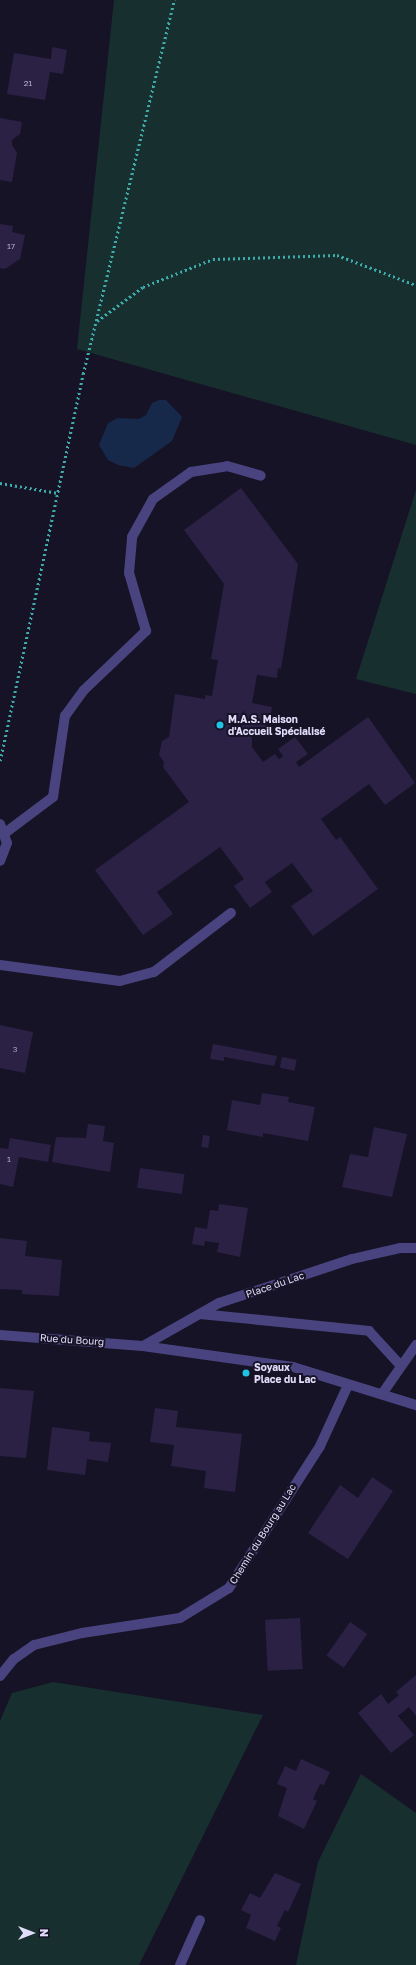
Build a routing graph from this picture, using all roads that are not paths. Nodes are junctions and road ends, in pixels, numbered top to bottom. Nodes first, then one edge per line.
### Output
1 (261, 476) dead end
2 (0, 824) edge
3 (6, 833) junction
4 (0, 861) edge
5 (231, 913) dead end
6 (0, 964) edge
7 (416, 1248) edge
8 (200, 1314) junction
9 (0, 1335) edge
10 (416, 1345) edge
11 (144, 1346) junction
12 (401, 1366) junction
13 (348, 1385) junction
14 (382, 1394) junction
15 (416, 1405) edge
16 (0, 1676) edge
17 (200, 1920) dead end
18 (180, 1965) edge

1 - 3 street
2 - 3 street
3 - 4 street
5 - 6 street
7 - 8 street, Place du Lac
8 - 11 street, Place du Lac
8 - 12 street
9 - 11 street, Rue du Bourg
10 - 12 street
11 - 13 street, Rue du Bourg
12 - 14 street
13 - 14 street, Rue du Bourg
13 - 16 street, Chemin du Bourg au Lac
14 - 15 street, Rue du Bourg
17 - 18 street

